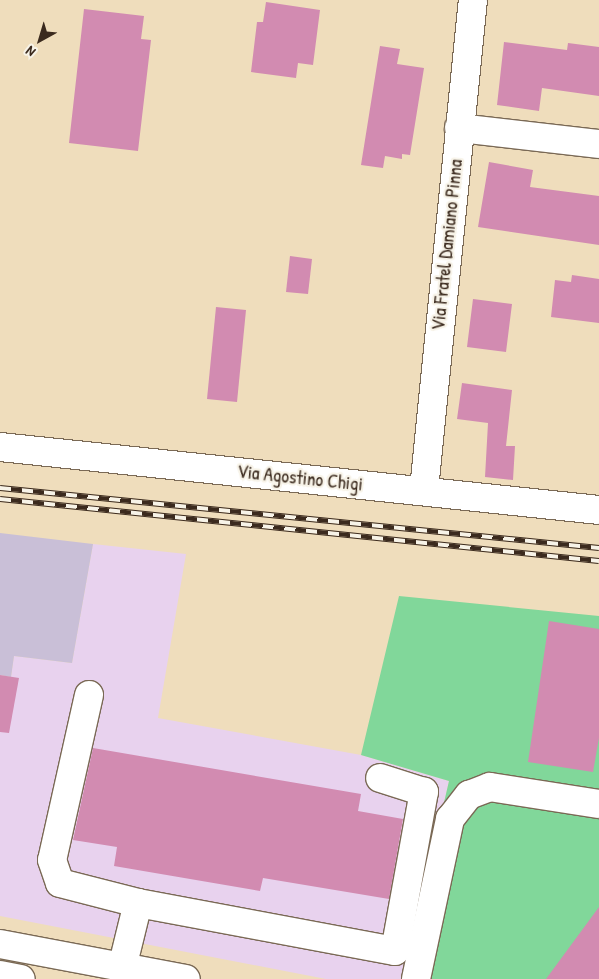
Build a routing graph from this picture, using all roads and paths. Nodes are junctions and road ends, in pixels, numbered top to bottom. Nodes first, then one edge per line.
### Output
1 (473, 0) edge
2 (459, 128) junction
3 (599, 144) edge
4 (0, 447) edge
5 (424, 490) junction
6 (599, 510) edge
7 (89, 695) dead end
8 (380, 778) dead end
9 (599, 804) edge
10 (138, 903) junction
11 (0, 944) edge
12 (122, 968) junction
13 (0, 975) edge
14 (22, 979) edge
15 (186, 979) edge
16 (416, 979) edge

1 - 2 street, Via Fratel Damiano Pinna
2 - 3 street
2 - 5 street, Via Fratel Damiano Pinna
4 - 5 street, Via Agostino Chigi
5 - 6 street, Via Agostino Chigi
7 - 10 street
8 - 10 street
9 - 16 street
10 - 12 street
11 - 12 street
12 - 15 street
13 - 14 street

